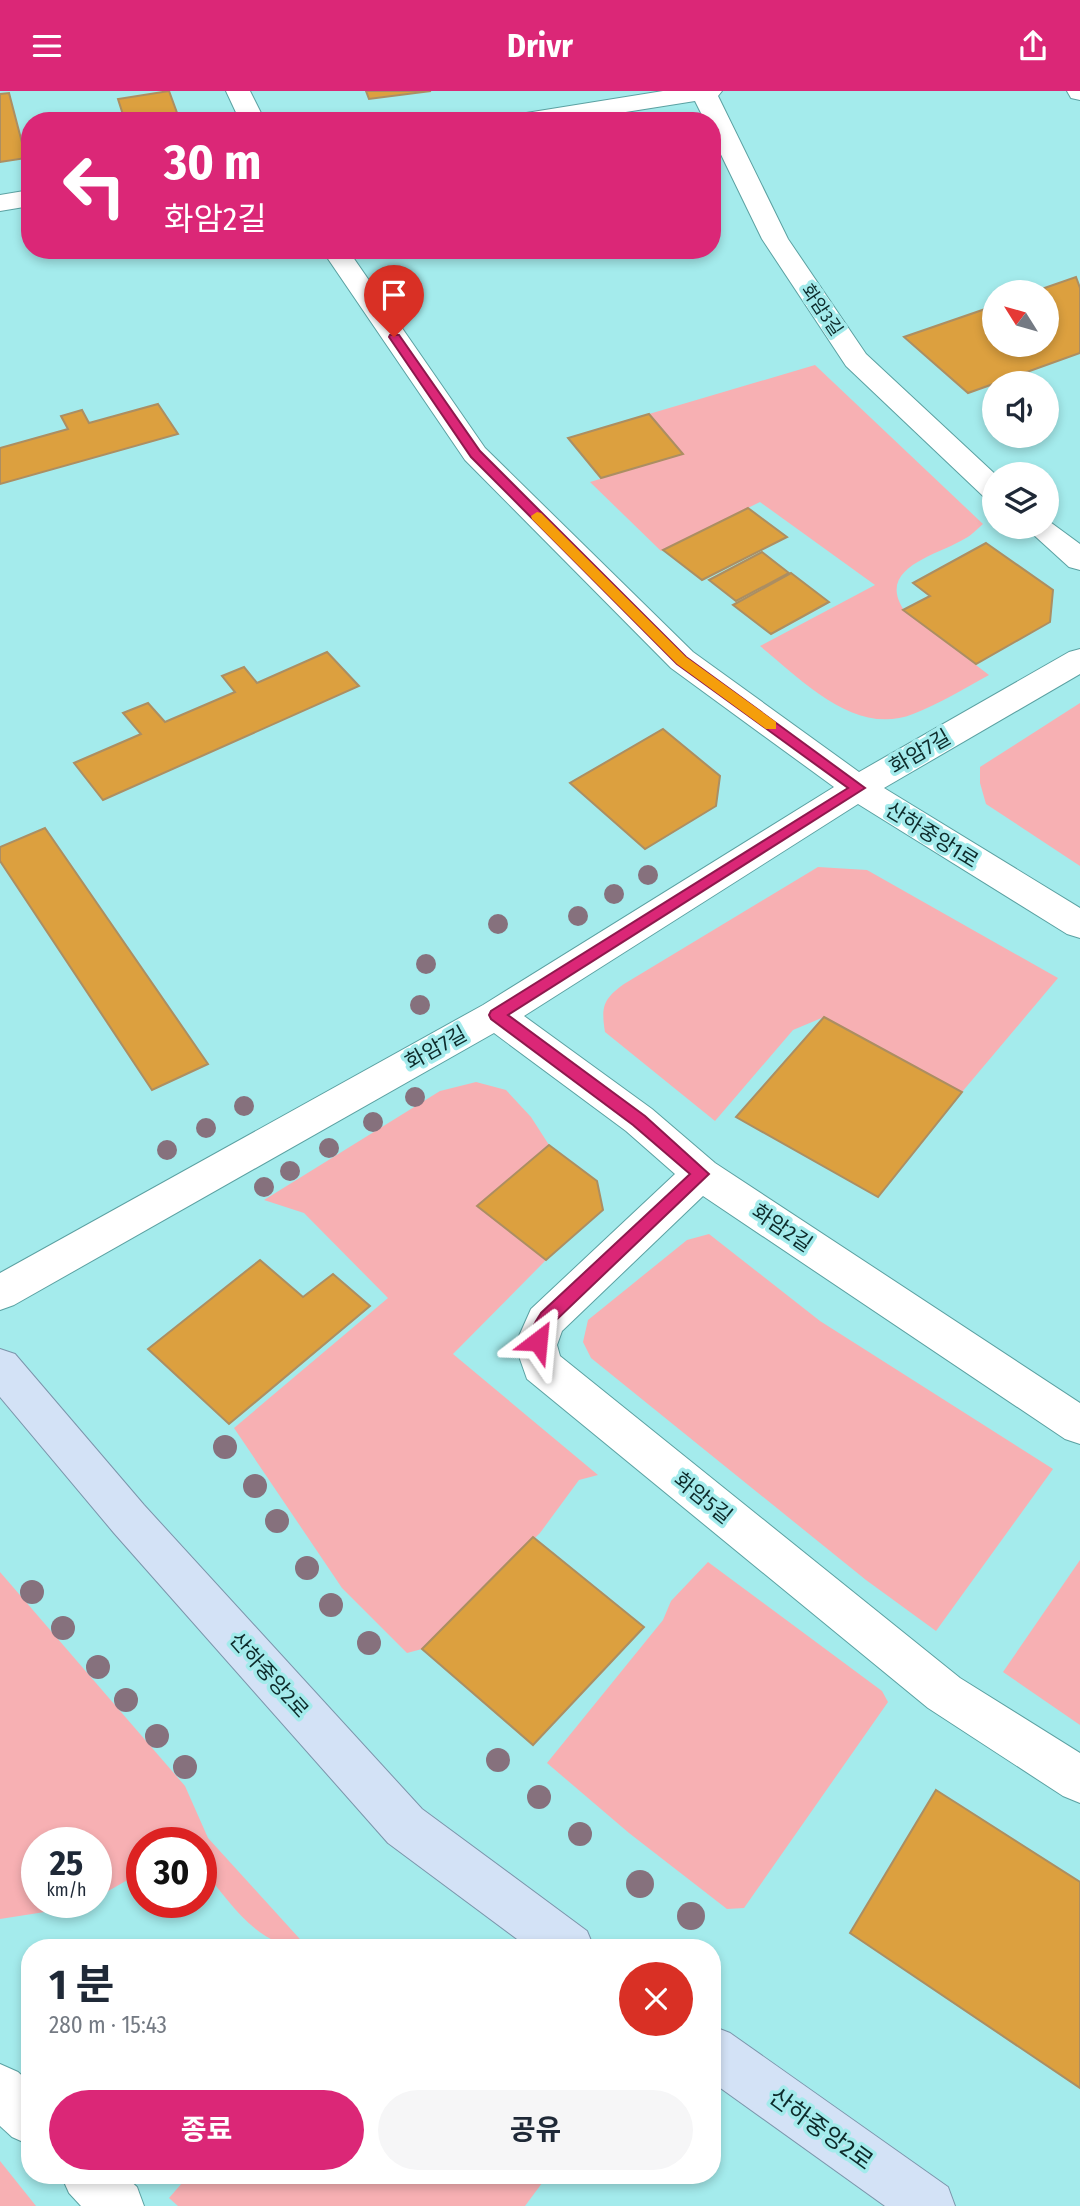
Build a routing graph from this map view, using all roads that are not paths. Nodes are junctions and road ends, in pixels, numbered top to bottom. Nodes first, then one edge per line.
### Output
1 (238, 91) edge
2 (705, 91) edge
3 (248, 112) edge
4 (576, 112) edge
5 (715, 112) edge
6 (721, 125) edge
7 (21, 200) edge
8 (0, 203) edge
9 (341, 259) edge
10 (982, 478) edge
11 (1055, 539) edge
12 (1080, 560) edge
13 (1080, 660) edge
14 (858, 788) junction
15 (1080, 925) edge
16 (496, 1015) junction
17 (701, 1174) junction
18 (0, 1293) edge
19 (0, 1367) edge
20 (1080, 1426) edge
21 (1080, 1780) edge
22 (558, 1939) edge
23 (721, 2057) edge
24 (0, 2090) edge
25 (21, 2110) edge
26 (96, 2184) edge
27 (118, 2206) edge
28 (929, 2206) edge

1 - 3 street
2 - 4 street
2 - 5 street, 화암3길
6 - 10 street, 화암3길
7 - 8 street
9 - 14 street, 산하중앙1로
11 - 12 street
13 - 14 street, 화암7길
14 - 15 street, 산하중앙1로
14 - 16 street, 화암7길
16 - 17 street, 화암2길
16 - 18 street, 화암7길
17 - 20 street, 화암2길
17 - 21 street, 화암5길
19 - 22 main road, 산하중앙2로
23 - 28 main road, 산하중앙2로
24 - 25 street
26 - 27 street

